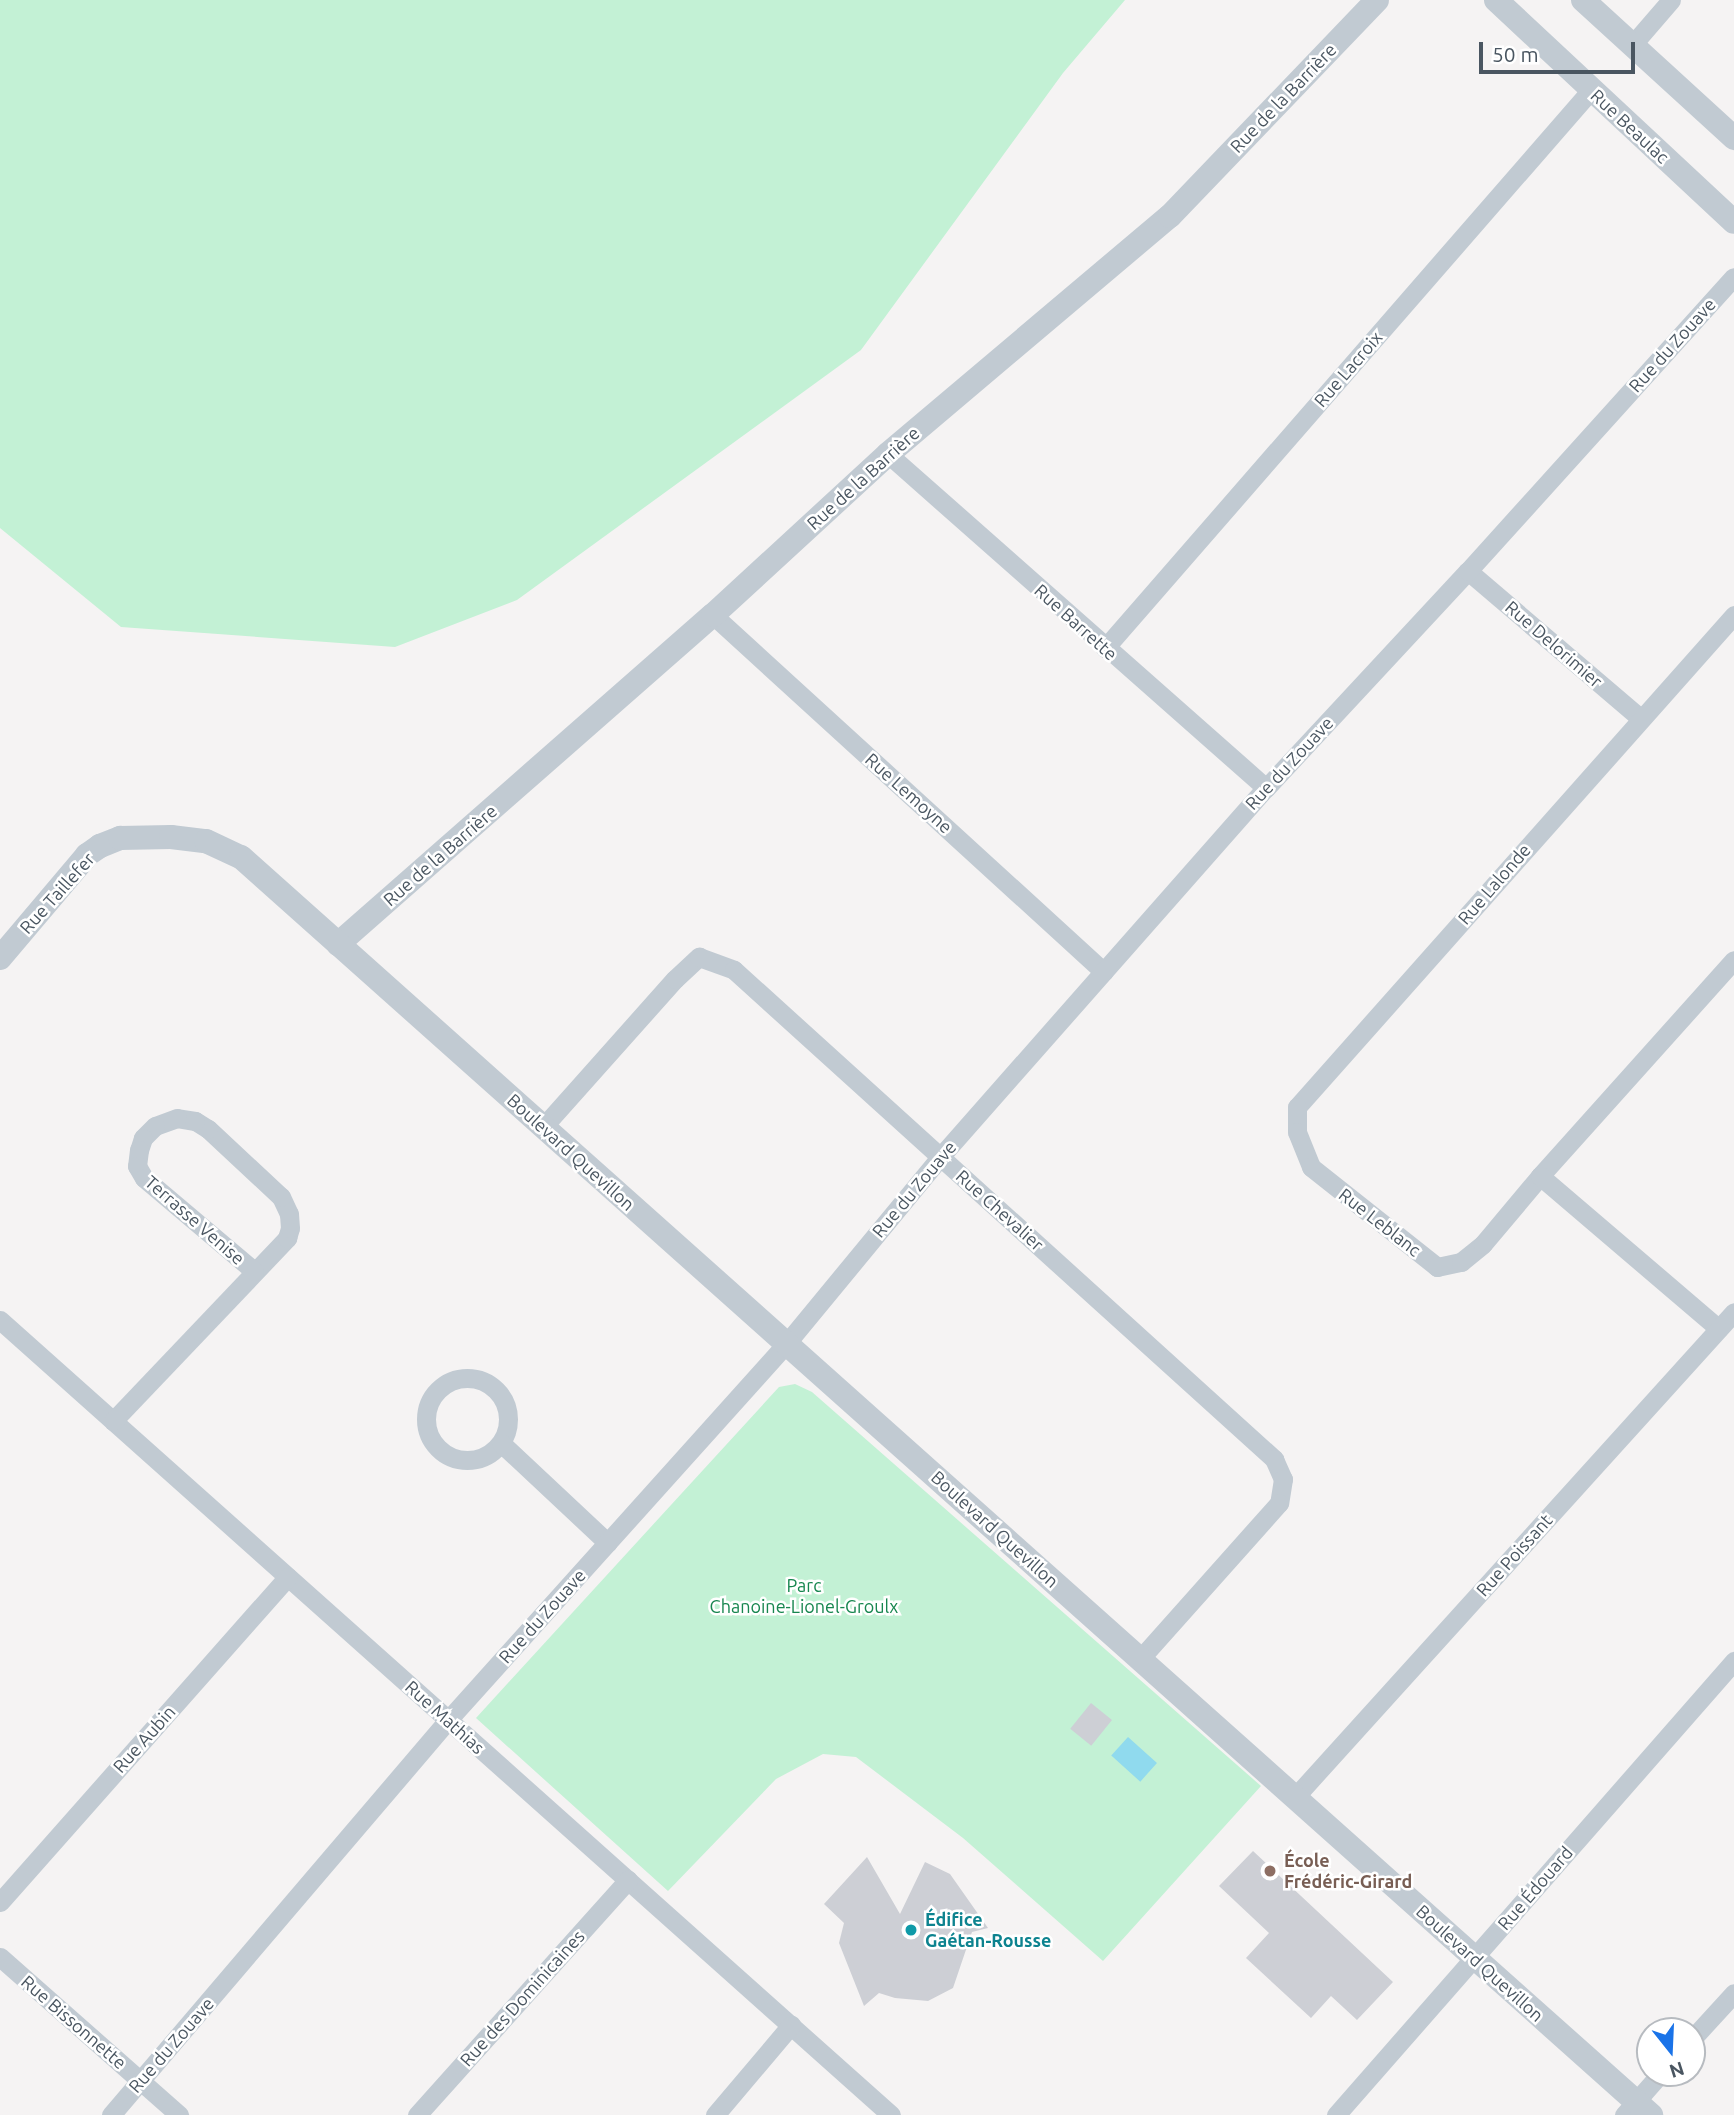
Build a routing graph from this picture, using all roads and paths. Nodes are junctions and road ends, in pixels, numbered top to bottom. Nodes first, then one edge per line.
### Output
1 (1377, 0) edge
2 (1496, 0) edge
3 (1583, 0) edge
4 (1671, 0) edge
5 (1633, 44) junction
6 (1591, 90) junction
7 (1734, 138) edge
8 (1734, 222) edge
9 (1734, 276) edge
10 (888, 454) junction
11 (1468, 571) junction
12 (713, 615) junction
13 (1734, 615) edge
14 (1105, 648) junction
15 (1640, 718) junction
16 (1266, 788) junction
17 (338, 944) junction
18 (0, 958) edge
19 (1734, 960) edge
20 (1104, 972) junction
21 (543, 1127) junction
22 (941, 1156) junction
23 (1311, 1167) joint
24 (1539, 1175) junction
25 (254, 1271) junction
26 (1734, 1312) edge
27 (0, 1320) edge
28 (1718, 1329) junction
29 (786, 1344) junction
30 (113, 1421) junction
31 (501, 1443) junction
32 (608, 1543) junction
33 (288, 1577) junction
34 (1140, 1659) junction
35 (1734, 1661) edge
36 (448, 1720) junction
37 (1295, 1797) junction
38 (628, 1880) junction
39 (0, 1902) edge
40 (0, 1957) edge
41 (1475, 1958) junction
42 (1734, 1993) edge
43 (1706, 2024) edge
44 (791, 2025) junction
45 (141, 2081) junction
46 (1652, 2087) edge
47 (1637, 2110) edge
48 (111, 2115) edge
49 (179, 2115) edge
50 (417, 2115) edge
51 (715, 2115) edge
52 (891, 2115) edge
53 (1336, 2115) edge

1 - 10 street, Rue de la Barrière
2 - 6 street, Rue Beaulac
3 - 5 street
4 - 5 street
5 - 7 street
6 - 8 street, Rue Beaulac
6 - 14 street, Rue Lacroix
9 - 11 street, Rue du Zouave
10 - 12 street, Rue de la Barrière
10 - 14 street, Rue Barrette
11 - 15 street, Rue Delorimier
11 - 16 street, Rue du Zouave
12 - 17 street, Rue de la Barrière
12 - 20 street, Rue Lemoyne
13 - 15 street, Rue Lalonde
14 - 16 street, Rue Barrette
15 - 23 street, Rue Lalonde
16 - 20 street, Rue du Zouave
17 - 18 street, Rue Taillefer
17 - 21 street, Boulevard Quevillon
19 - 24 street, Rue Leblanc
20 - 22 street, Rue du Zouave
21 - 22 street, Rue Chevalier
21 - 29 street, Boulevard Quevillon
22 - 29 street, Rue du Zouave
22 - 34 street, Rue Chevalier
23 - 24 street, Rue Leblanc
24 - 28 street
25 - 25 street, Terrasse Venise
25 - 30 street, Terrasse Venise
26 - 28 street, Rue Poissant
27 - 30 street, Rue Mathias
28 - 37 street, Rue Poissant
29 - 32 street, Rue du Zouave
29 - 34 street, Boulevard Quevillon
30 - 33 street, Rue Mathias
31 - 31 street
31 - 32 street
32 - 36 street, Rue du Zouave
33 - 36 street, Rue Mathias
33 - 39 street, Rue Aubin
34 - 37 street, Boulevard Quevillon
35 - 41 street, Rue Édouard
36 - 38 street, Rue Mathias
36 - 45 street, Rue du Zouave
37 - 41 street, Boulevard Quevillon
38 - 44 street, Rue Mathias
38 - 50 street, Rue des Dominicaines
40 - 45 street, Rue Bissonnette
41 - 47 street, Boulevard Quevillon
41 - 53 street, Rue Édouard
42 - 43 street
44 - 51 street
44 - 52 street, Rue Mathias
45 - 48 street, Rue du Zouave
45 - 49 street, Rue Bissonnette
46 - 47 street

